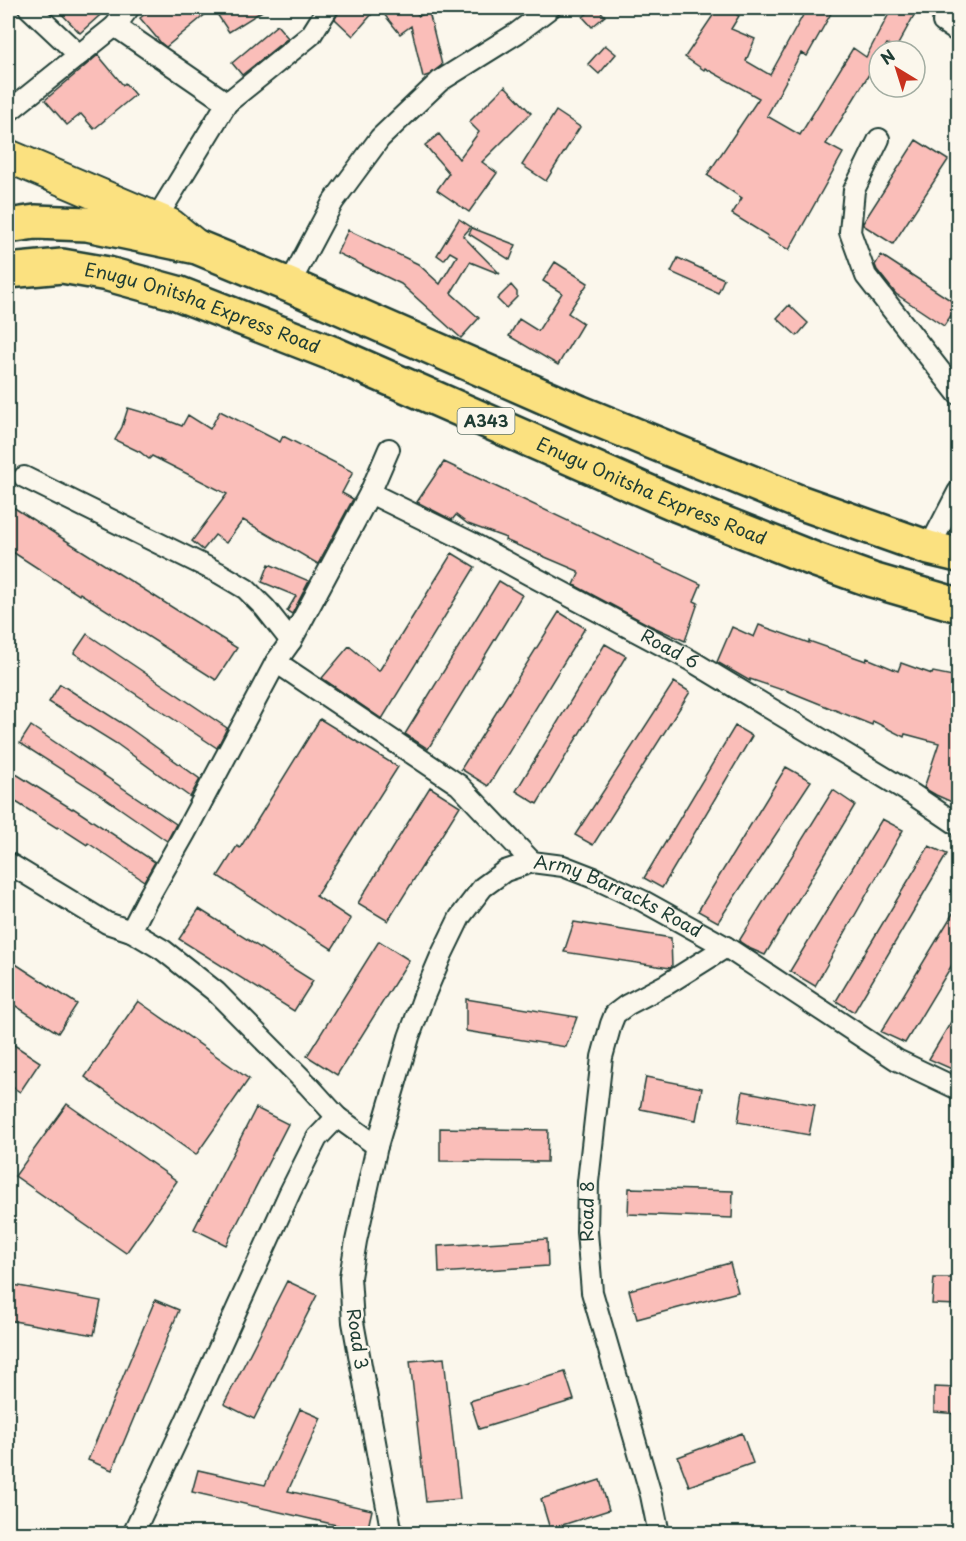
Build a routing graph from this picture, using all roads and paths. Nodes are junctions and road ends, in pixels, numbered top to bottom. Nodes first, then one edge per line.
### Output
1 (29, 8) edge
2 (129, 8) edge
3 (328, 8) edge
4 (550, 8) edge
5 (116, 26) junction
6 (79, 55) junction
7 (227, 103) junction
8 (8, 112) edge
9 (879, 139) dead end
10 (8, 156) edge
11 (156, 219) junction
12 (8, 226) edge
13 (197, 247) junction
14 (8, 271) edge
15 (290, 285) junction
16 (958, 394) edge
17 (389, 449) dead end
18 (24, 477) dead end
19 (958, 492) edge
20 (370, 493) junction
21 (944, 552) edge
22 (958, 605) edge
23 (291, 641) junction
24 (276, 662) junction
25 (958, 825) edge
26 (532, 862) junction
27 (8, 863) edge
28 (131, 931) junction
29 (726, 947) junction
30 (958, 1089) edge
31 (337, 1117) junction
32 (377, 1146) junction
33 (133, 1533) edge
34 (392, 1533) edge
35 (659, 1533) edge

1 - 6 street
2 - 5 street
3 - 7 street
4 - 15 street
5 - 6 street
5 - 7 street
6 - 8 street
7 - 11 street
9 - 16 street
10 - 11 main road
11 - 13 main road
12 - 13 highway, A343
13 - 15 highway, A343
14 - 22 highway, Enugu Onitsha Express Road / A343
15 - 21 highway, A343
17 - 20 street
18 - 23 street
19 - 21 street
20 - 23 street
20 - 25 street, Road 6
23 - 24 street
24 - 26 street
24 - 28 street
26 - 29 street, Army Barracks Road
26 - 32 street, Army Barracks Road
27 - 28 street
28 - 31 street
29 - 30 street, Army Barracks Road
29 - 35 street, Road 8
31 - 32 street
31 - 33 street
32 - 34 street, Road 3

